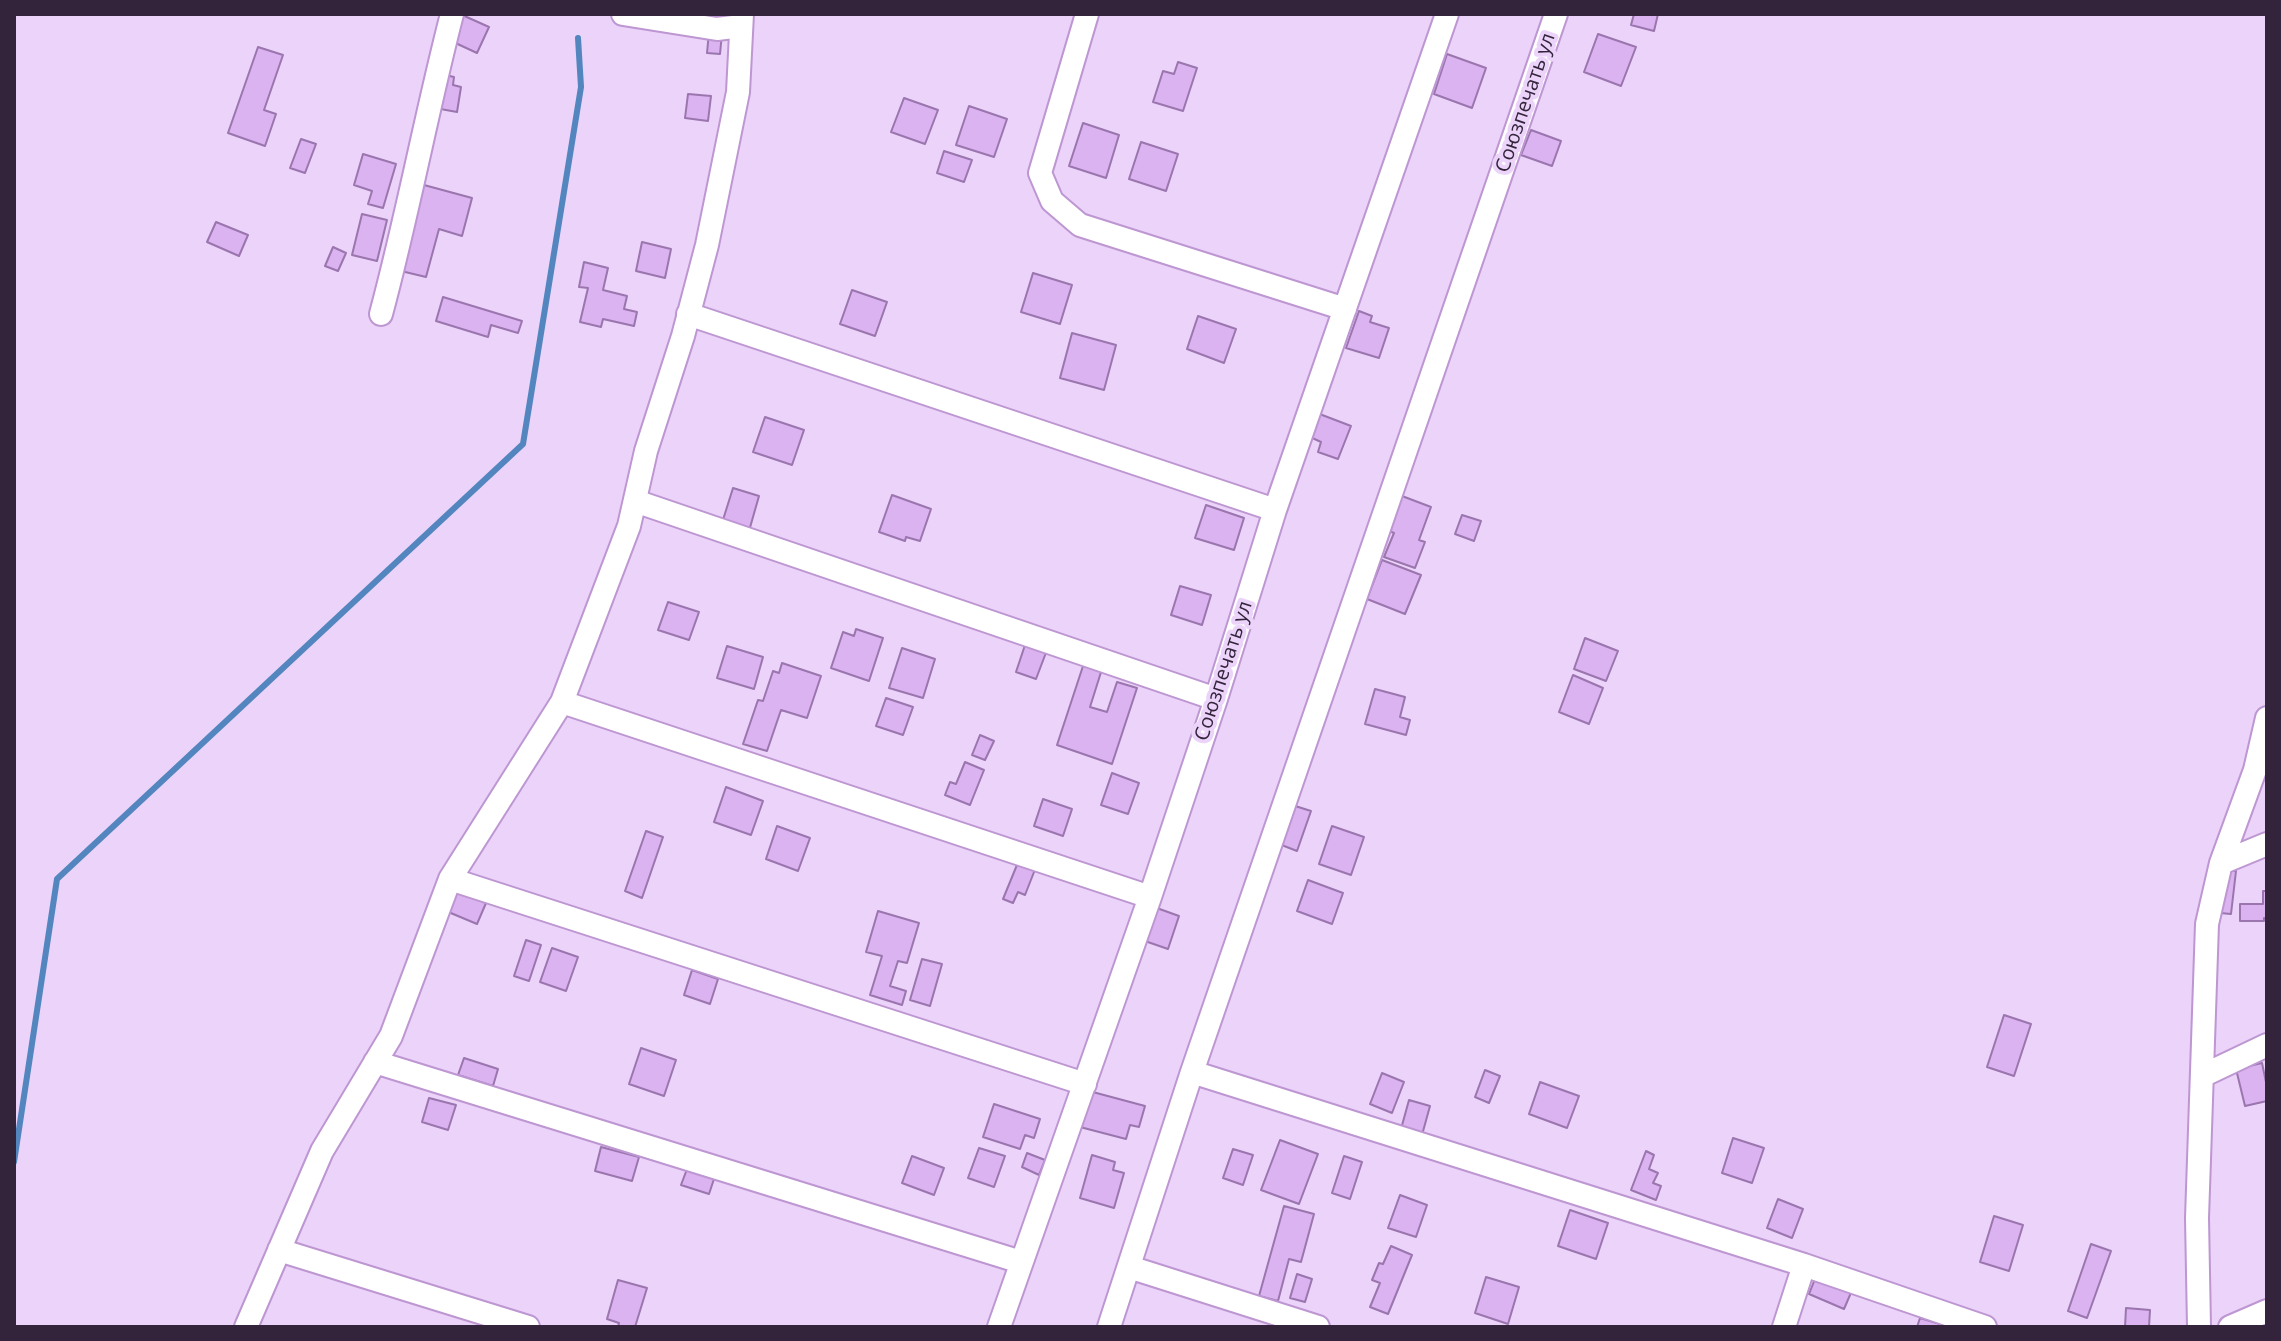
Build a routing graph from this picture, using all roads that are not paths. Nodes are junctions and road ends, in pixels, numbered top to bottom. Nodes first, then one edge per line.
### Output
1 (452, 14) edge
2 (623, 14) edge
3 (1087, 14) edge
4 (1447, 14) edge
5 (1556, 14) edge
6 (741, 20) edge
7 (1345, 309) junction
8 (381, 314) dead end
9 (688, 314) junction
10 (635, 501) junction
11 (1275, 510) junction
12 (1216, 699) junction
13 (562, 702) junction
14 (2267, 718) edge
15 (2267, 844) edge
16 (2221, 863) junction
17 (450, 879) junction
18 (1150, 897) junction
19 (2267, 1045) edge
20 (375, 1062) junction
21 (1192, 1072) junction
22 (2204, 1075) junction
23 (1085, 1084) junction
24 (279, 1250) junction
25 (1021, 1262) junction
26 (1804, 1265) junction
27 (1129, 1267) junction
28 (2267, 1311) edge
29 (246, 1327) edge
30 (528, 1327) edge
31 (999, 1327) edge
32 (1109, 1327) edge
33 (1318, 1327) edge
34 (1784, 1327) edge
35 (1985, 1327) edge
36 (2199, 1327) edge
37 (2230, 1327) edge

1 - 8 street
2 - 6 street
3 - 7 street
4 - 7 street, Союзпечать ул
5 - 21 street, Союзпечать ул
6 - 9 street
7 - 11 street, Союзпечать ул
9 - 10 street
9 - 11 street
10 - 12 street
10 - 13 street
11 - 12 street, Союзпечать ул
12 - 18 street, Союзпечать ул
13 - 17 street
13 - 18 street
14 - 16 street
15 - 16 street
16 - 22 street
17 - 20 street
17 - 23 street
18 - 23 street, Союзпечать ул
19 - 22 street
20 - 24 street
20 - 25 street
21 - 26 street
21 - 27 street, Союзпечать ул
22 - 36 street
23 - 25 street, Союзпечать ул
24 - 29 street
24 - 30 street
25 - 31 street, Союзпечать ул
26 - 34 street
26 - 35 street
27 - 32 street, Союзпечать ул
27 - 33 street
28 - 37 street

